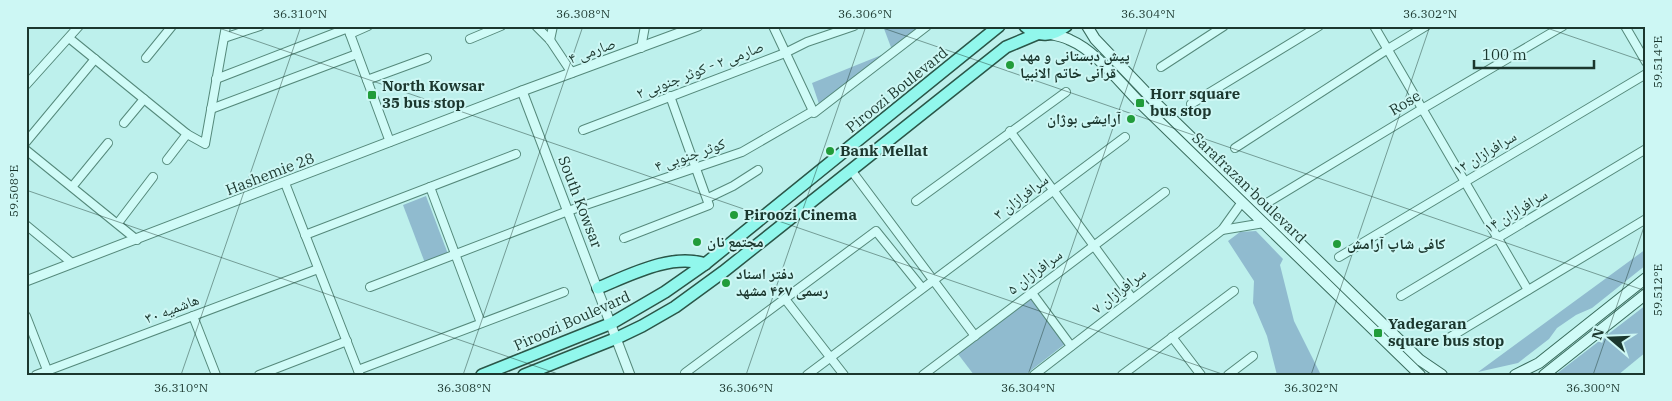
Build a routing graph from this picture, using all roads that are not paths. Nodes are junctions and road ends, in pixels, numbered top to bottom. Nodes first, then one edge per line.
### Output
1 (79, 26) edge
2 (172, 26) edge
3 (226, 26) edge
4 (260, 26) edge
5 (368, 26) edge
6 (501, 26) edge
7 (536, 26) edge
8 (553, 26) edge
9 (645, 26) edge
10 (698, 26) edge
11 (773, 26) edge
12 (854, 26) edge
13 (928, 26) edge
14 (999, 26) edge
15 (1025, 26) edge
16 (1066, 26) edge
17 (1087, 26) edge
18 (1224, 26) edge
19 (1319, 26) edge
20 (1374, 26) edge
21 (1426, 26) edge
22 (1563, 26) edge
23 (1625, 26) edge
24 (348, 30) edge
25 (1037, 34) junction
26 (1052, 34) junction
27 (69, 38) junction
28 (224, 38) junction
29 (470, 40) dead end
30 (550, 40) junction
31 (641, 48) junction
32 (1388, 49) junction
33 (785, 53) junction
34 (357, 54) junction
35 (146, 58) dead end
36 (426, 58) dead end
37 (95, 59) junction
38 (1646, 62) edge
39 (1161, 67) dead end
40 (572, 73) junction
41 (1646, 74) edge
42 (216, 79) junction
43 (367, 80) junction
44 (26, 85) edge
45 (522, 91) junction
46 (1066, 92) dead end
47 (670, 96) junction
48 (144, 98) junction
49 (1191, 104) dead end
50 (211, 109) junction
51 (1422, 109) junction
52 (814, 112) junction
53 (124, 123) dead end
54 (583, 130) dead end
55 (1010, 132) junction
56 (186, 134) junction
57 (1125, 137) dead end
58 (26, 142) edge
59 (390, 142) junction
60 (108, 143) dead end
61 (1235, 148) dead end
62 (1646, 149) edge
63 (26, 150) edge
64 (516, 154) dead end
65 (167, 160) dead end
66 (697, 168) junction
67 (758, 170) dead end
68 (851, 170) junction
69 (153, 177) dead end
70 (1464, 182) junction
71 (285, 183) junction
72 (72, 187) junction
73 (430, 187) junction
74 (1053, 190) junction
75 (1166, 192) dead end
76 (709, 201) junction
77 (916, 201) dead end
78 (1242, 202) junction
79 (1262, 206) junction
80 (568, 210) junction
81 (1646, 219) edge
82 (118, 223) junction
83 (1264, 223) junction
84 (26, 225) edge
85 (1222, 230) junction
86 (304, 235) junction
87 (624, 238) dead end
88 (1498, 238) junction
89 (137, 240) junction
90 (1094, 245) junction
91 (455, 254) junction
92 (1339, 257) dead end
93 (72, 263) junction
94 (705, 264) junction
95 (318, 269) junction
96 (1646, 278) edge
97 (933, 280) junction
98 (26, 281) edge
99 (370, 288) dead end
100 (598, 288) junction
101 (922, 288) junction
102 (1528, 290) junction
103 (1234, 291) dead end
104 (564, 292) dead end
105 (1032, 292) junction
106 (1646, 294) edge
107 (1401, 296) dead end
108 (1132, 298) junction
109 (785, 299) junction
110 (26, 316) edge
111 (193, 316) junction
112 (481, 323) junction
113 (612, 323) junction
114 (975, 336) junction
115 (1172, 337) junction
116 (617, 338) junction
117 (1448, 339) dead end
118 (346, 342) junction
119 (1072, 346) junction
120 (830, 356) junction
121 (1253, 356) dead end
122 (358, 372) edge
123 (48, 373) edge
124 (686, 373) dead end
125 (1546, 374) edge
126 (36, 375) edge
127 (216, 375) edge
128 (259, 375) edge
129 (482, 375) edge
130 (524, 375) edge
131 (630, 375) edge
132 (806, 375) edge
133 (844, 375) edge
134 (923, 375) edge
135 (1034, 375) edge
136 (1122, 375) edge
137 (1201, 375) edge
138 (1228, 375) edge
139 (1420, 375) edge
140 (1442, 375) edge
141 (1514, 375) edge

1 - 27 street
2 - 35 street
3 - 28 street
4 - 28 street
5 - 24 street
6 - 29 street
7 - 30 street
8 - 30 street
9 - 31 street
10 - 31 street, صارمی ۴
11 - 33 street
12 - 33 street, صارمی ۲ - کوثر جنوبی ۲
13 - 52 street, کوثر جنوبی ۴
14 - 94 main road, Piroozi Boulevard
15 - 25 main road
16 - 26 main road
17 - 79 main road, Sarafrazan boulevard
18 - 39 street
19 - 49 street
20 - 32 street
21 - 32 street
22 - 51 street, Rose
23 - 38 street
24 - 34 street
24 - 42 street
25 - 26 main road
25 - 68 main road, Piroozi Boulevard
26 - 78 main road, Sarafrazan boulevard
27 - 37 street
27 - 44 street
28 - 42 street
30 - 40 street
31 - 40 street, صارمی ۴
32 - 51 street
32 - 61 street
33 - 47 street, صارمی ۲ - کوثر جنوبی ۲
33 - 52 street
34 - 43 street
34 - 50 street
36 - 43 street
37 - 48 street
37 - 58 street
40 - 45 street, صارمی ۴
41 - 70 street, سرافرازان ۱۲
42 - 50 street
43 - 59 street
45 - 59 street, Hashemie 28
45 - 80 street, South Kowsar
46 - 55 street
47 - 54 street, صارمی ۲ - کوثر جنوبی ۲
47 - 66 street
48 - 53 street
48 - 56 street
50 - 56 street
51 - 70 street
51 - 79 street, Rose
52 - 66 street, کوثر جنوبی ۴
55 - 74 street
55 - 77 street
56 - 65 street
57 - 74 street, سرافرازان ۳
59 - 71 street, Hashemie 28
60 - 72 street
62 - 88 street, سرافرازان ۱۴
63 - 72 street
64 - 73 street
66 - 76 street
66 - 80 street, کوثر جنوبی ۴
67 - 76 street
68 - 97 street
68 - 116 main road, Piroozi Boulevard
69 - 82 street
70 - 88 street
70 - 92 street, سرافرازان ۱۲
71 - 86 street
71 - 89 street, Hashemie 28
72 - 82 street
73 - 86 street
73 - 91 street
74 - 90 street
74 - 97 street, سرافرازان ۳
75 - 90 street, سرافرازان ۵
76 - 87 street
78 - 83 main road, Sarafrazan boulevard
78 - 85 street
79 - 140 main road, Sarafrazan boulevard
80 - 91 street, کوثر جنوبی ۴
80 - 100 street, South Kowsar
81 - 102 street
82 - 89 street
83 - 85 street
83 - 139 main road, Sarafrazan boulevard
84 - 93 street
85 - 108 street, سرافرازان ۷
86 - 95 street
88 - 102 street
88 - 107 street, سرافرازان ۱۴
89 - 93 street, Hashemie 28
90 - 105 street, سرافرازان ۵
90 - 108 street
91 - 99 street, کوثر جنوبی ۴
91 - 112 street
93 - 98 street, Hashemie 28
94 - 100 main road
94 - 113 main road, Piroozi Boulevard
95 - 111 street, هاشمیه ۳۰
95 - 118 street
96 - 141 main road
97 - 101 street, سرافرازان ۳
97 - 114 street
100 - 113 street, South Kowsar
101 - 109 street
101 - 120 street, سرافرازان ۳
102 - 117 street
103 - 115 street
104 - 112 street
105 - 114 street, سرافرازان ۵
105 - 119 street
106 - 125 main road
108 - 119 street, سرافرازان ۷
109 - 120 street
109 - 124 street
110 - 123 street
111 - 123 street, هاشمیه ۳۰
111 - 127 street
112 - 122 street
113 - 116 street, South Kowsar
113 - 129 main road, Piroozi Boulevard
114 - 134 street, سرافرازان ۵
115 - 136 street
115 - 137 street
116 - 130 main road, Piroozi Boulevard
116 - 131 street
118 - 122 street
118 - 128 street
119 - 135 street, سرافرازان ۷
120 - 132 street, سرافرازان ۳
120 - 133 street
121 - 138 street
123 - 126 street, هاشمیه ۳۰

